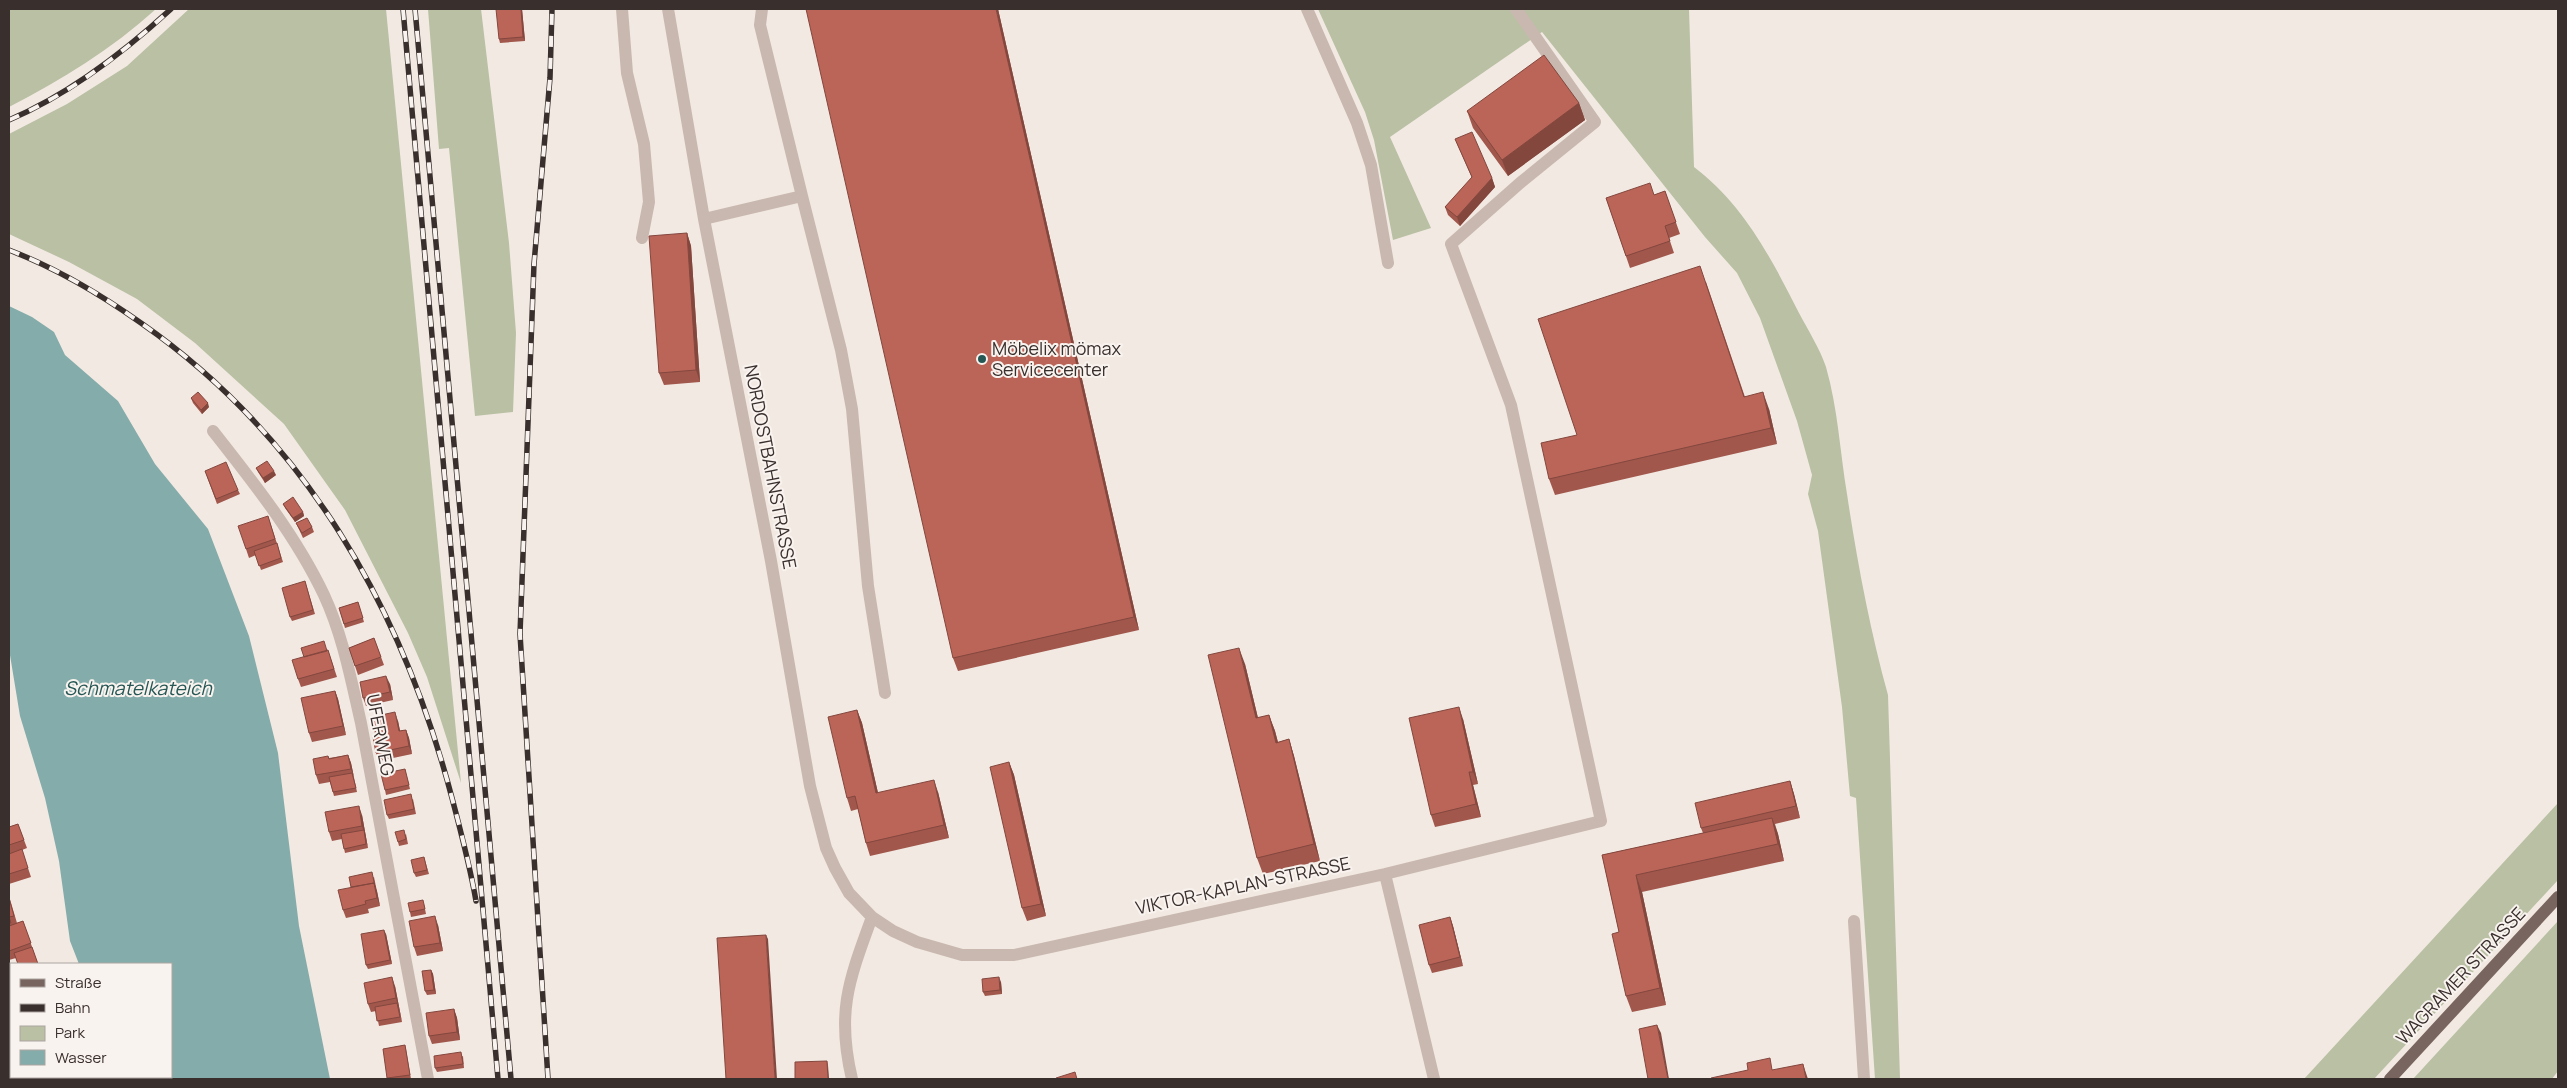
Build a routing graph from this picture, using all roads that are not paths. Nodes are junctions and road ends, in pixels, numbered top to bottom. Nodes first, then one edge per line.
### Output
1 (622, 9) edge
2 (668, 9) edge
3 (762, 9) edge
4 (1307, 9) edge
5 (1516, 9) edge
6 (802, 196) junction
7 (704, 219) junction
8 (642, 238) dead end
9 (1388, 263) dead end
10 (213, 431) dead end
11 (886, 693) dead end
12 (1385, 874) junction
13 (2558, 897) edge
14 (872, 917) junction
15 (1854, 921) dead end
16 (893, 931) joint
17 (428, 1079) edge
18 (852, 1079) edge
19 (1434, 1079) edge
20 (1864, 1079) edge
21 (2390, 1079) edge

1 - 8 street
2 - 7 street, NORDOSTBAHNSTRASSE
3 - 6 street
4 - 9 street
5 - 12 street, VIKTOR-KAPLAN-STRASSE
6 - 7 street
6 - 11 street
7 - 14 street, NORDOSTBAHNSTRASSE
10 - 17 street, UFERWEG
12 - 16 street, VIKTOR-KAPLAN-STRASSE
12 - 19 street
13 - 21 main road, WAGRAMER STRASSE
14 - 16 street, NORDOSTBAHNSTRASSE
14 - 18 street
15 - 20 street

